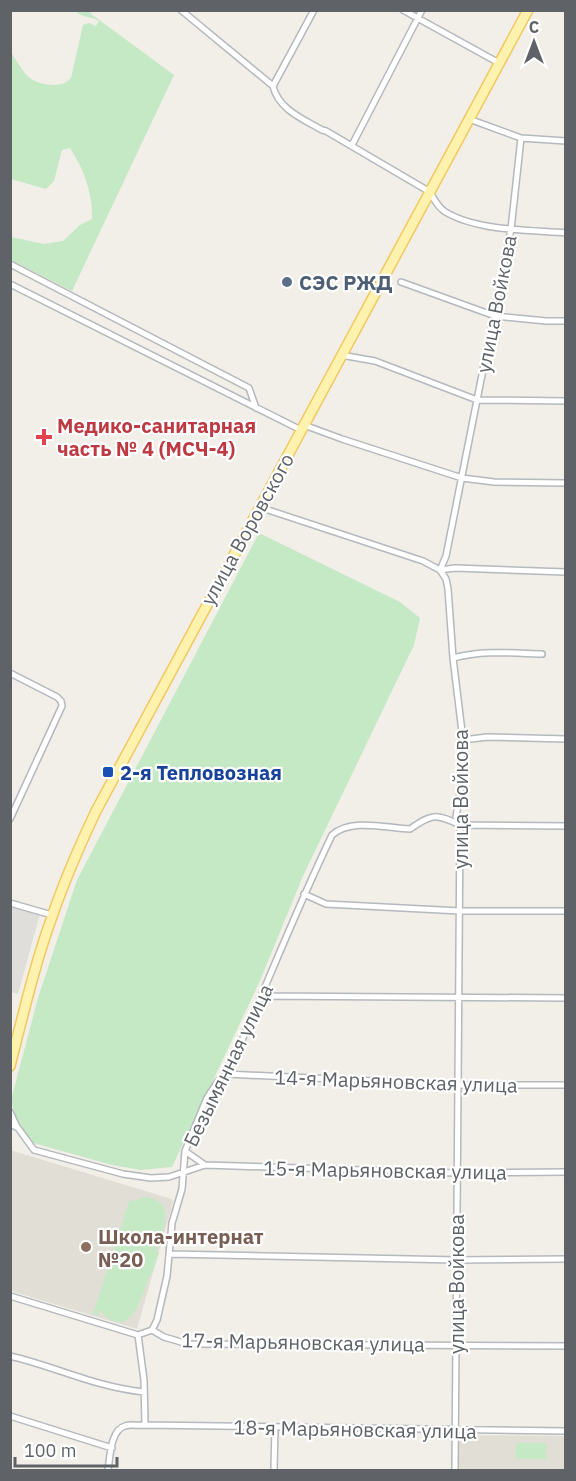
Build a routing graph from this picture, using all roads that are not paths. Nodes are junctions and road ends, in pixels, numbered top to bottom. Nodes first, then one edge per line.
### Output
1 (181, 10) edge
2 (403, 10) edge
3 (422, 10) edge
4 (528, 10) edge
5 (314, 11) edge
6 (417, 18) junction
7 (499, 63) junction
8 (273, 86) junction
9 (469, 119) junction
10 (521, 138) junction
11 (566, 141) edge
12 (352, 145) junction
13 (430, 192) junction
14 (511, 229) junction
15 (566, 233) edge
16 (10, 264) edge
17 (401, 282) dead end
18 (10, 284) edge
19 (495, 316) junction
20 (566, 321) edge
21 (341, 356) junction
22 (477, 400) junction
23 (566, 401) edge
24 (256, 408) junction
25 (302, 427) junction
26 (462, 478) junction
27 (566, 483) edge
28 (259, 507) junction
29 (440, 570) junction
30 (566, 572) edge
31 (542, 654) dead end
32 (453, 658) junction
33 (10, 673) edge
34 (566, 739) edge
35 (463, 740) junction
36 (457, 811) junction
37 (445, 818) junction
38 (10, 819) edge
39 (460, 825) junction
40 (566, 826) edge
41 (304, 894) junction
42 (10, 903) edge
43 (460, 911) junction
44 (566, 911) edge
45 (52, 915) junction
46 (263, 996) junction
47 (566, 998) edge
48 (458, 999) junction
49 (10, 1066) edge
50 (227, 1074) junction
51 (458, 1085) junction
52 (566, 1085) edge
53 (10, 1112) edge
54 (10, 1124) edge
55 (18, 1128) junction
56 (185, 1151) junction
57 (205, 1165) junction
58 (184, 1172) junction
59 (566, 1172) edge
60 (456, 1173) junction
61 (170, 1254) junction
62 (566, 1259) edge
63 (457, 1260) junction
64 (10, 1296) edge
65 (152, 1330) junction
66 (138, 1335) junction
67 (456, 1345) junction
68 (566, 1346) edge
69 (10, 1356) edge
70 (144, 1392) junction
71 (10, 1416) edge
72 (145, 1425) junction
73 (275, 1427) junction
74 (454, 1430) junction
75 (566, 1431) edge
76 (112, 1448) junction
77 (108, 1470) edge
78 (274, 1470) edge
79 (455, 1470) edge

1 - 8 street
2 - 6 street
3 - 6 street
4 - 7 main road, улица Воровского
5 - 8 street
6 - 7 street
6 - 12 street
7 - 9 main road, улица Воровского
8 - 12 street
9 - 10 street
9 - 13 main road, улица Воровского
10 - 11 street
10 - 14 street, улица Войкова
12 - 13 street
13 - 14 street
13 - 21 main road, улица Воровского
14 - 15 street
14 - 19 street, улица Войкова
16 - 24 street
17 - 19 street
18 - 24 street
19 - 20 street
19 - 22 street, улица Войкова
21 - 22 street
21 - 25 main road, улица Воровского
22 - 23 street
22 - 26 street, улица Войкова
24 - 25 street
25 - 26 street
25 - 28 main road, улица Воровского
26 - 27 street
26 - 29 street, улица Войкова
28 - 29 street
28 - 45 main road, улица Воровского
29 - 30 street
29 - 32 street, улица Войкова
31 - 32 street
32 - 35 street, улица Войкова
33 - 38 street
34 - 35 street
35 - 36 street, улица Войкова
36 - 37 street
36 - 39 street, улица Войкова
37 - 39 street
37 - 41 street, Безымянная улица
39 - 40 street
39 - 43 street, улица Войкова
41 - 43 street
41 - 46 street, Безымянная улица
42 - 45 street
43 - 44 street
43 - 48 street, улица Войкова
45 - 49 main road, улица Воровского
46 - 48 street
46 - 50 street, Безымянная улица
47 - 48 street
48 - 51 street, улица Войкова
50 - 51 street, 14-я Марьяновская улица
50 - 56 street, Безымянная улица
51 - 52 street, 14-я Марьяновская улица
51 - 60 street, улица Войкова
53 - 55 street
54 - 55 street
55 - 58 street, 15-я Марьяновская улица
56 - 57 street
56 - 58 street, Безымянная улица
57 - 58 street, 15-я Марьяновская улица
57 - 60 street, 15-я Марьяновская улица
58 - 61 street, Безымянная улица
59 - 60 street, 15-я Марьяновская улица
60 - 63 street, улица Войкова
61 - 63 street
61 - 65 street, Безымянная улица
62 - 63 street
63 - 67 street, улица Войкова
64 - 66 street
65 - 66 street
65 - 67 street, 17-я Марьяновская улица
66 - 70 street
67 - 68 street, 17-я Марьяновская улица
67 - 74 street, улица Войкова
69 - 70 street
70 - 72 street
71 - 76 street
72 - 73 street, 18-я Марьяновская улица
72 - 76 street
73 - 74 street, 18-я Марьяновская улица
73 - 78 street
74 - 75 street, 18-я Марьяновская улица
74 - 79 street, улица Войкова
76 - 77 street

